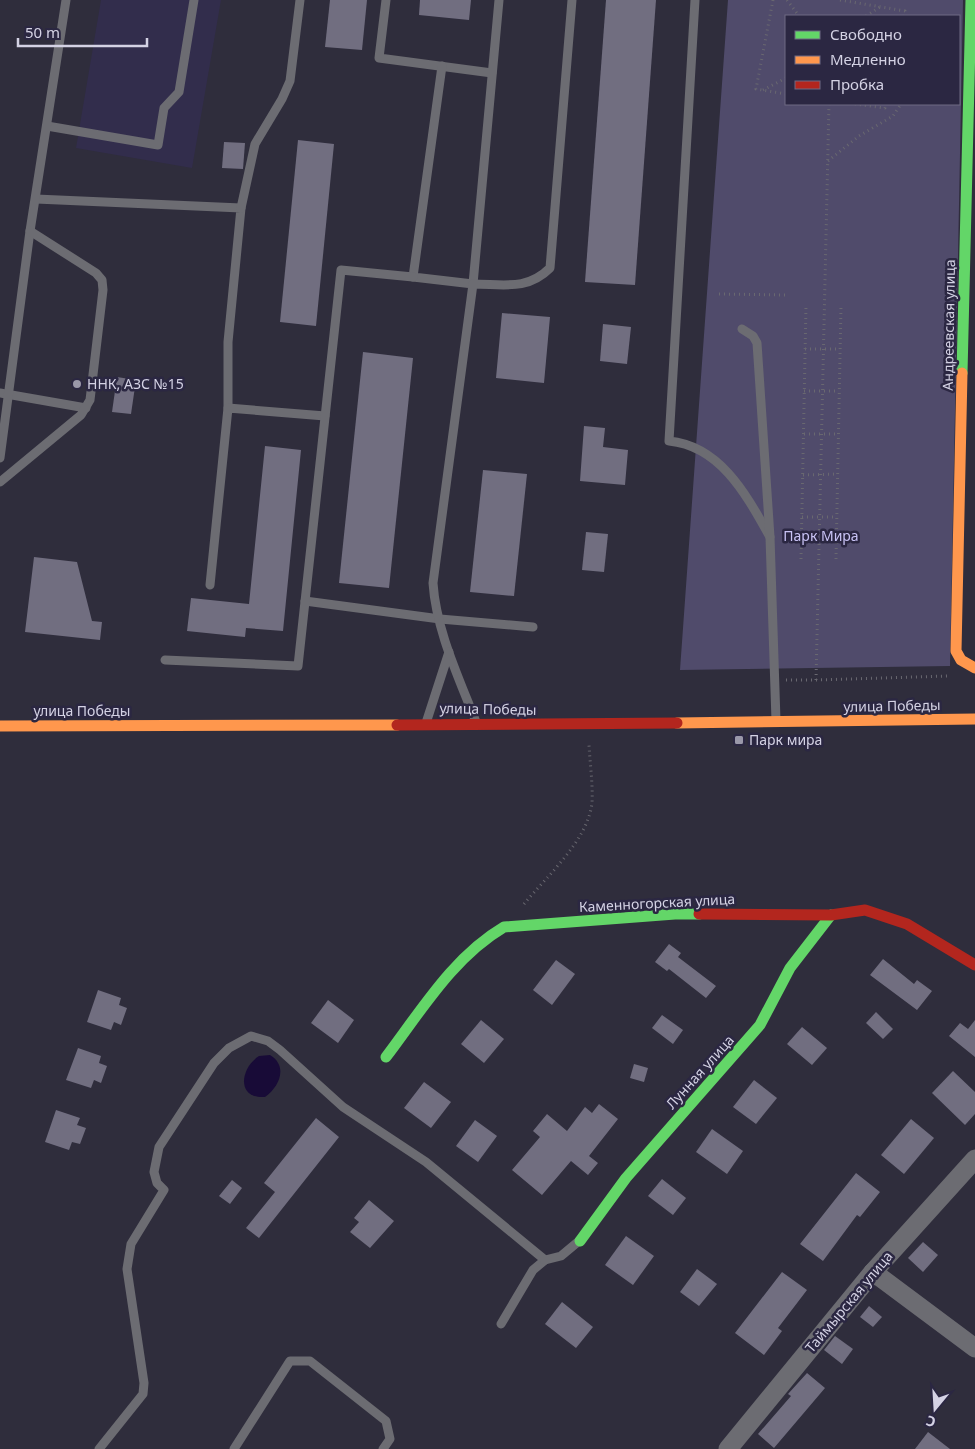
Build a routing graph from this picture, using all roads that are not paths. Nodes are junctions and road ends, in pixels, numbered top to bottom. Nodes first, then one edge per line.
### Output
1 (66, 0) edge
2 (194, 0) edge
3 (300, 0) edge
4 (386, 0) edge
5 (499, 0) edge
6 (572, 0) edge
7 (695, 0) edge
8 (971, 0) edge
9 (442, 66) junction
10 (492, 73) junction
11 (47, 126) junction
12 (36, 199) junction
13 (241, 208) junction
14 (30, 231) junction
15 (413, 277) junction
16 (474, 284) junction
17 (742, 329) dead end
18 (0, 393) edge
19 (10, 393) junction
20 (86, 408) junction
21 (228, 408) junction
22 (325, 416) junction
23 (0, 458) edge
24 (0, 482) edge
25 (770, 537) junction
26 (210, 585) dead end
27 (305, 601) junction
28 (440, 619) junction
29 (533, 627) dead end
30 (449, 652) junction
31 (165, 660) dead end
32 (972, 668) edge
33 (975, 719) edge
34 (426, 723) junction
35 (776, 723) junction
36 (477, 724) junction
37 (0, 726) edge
38 (831, 915) junction
39 (975, 965) edge
40 (386, 1057) dead end
41 (975, 1159) edge
42 (580, 1241) joint
43 (545, 1260) junction
44 (873, 1272) junction
45 (501, 1324) dead end
46 (975, 1348) edge
47 (99, 1449) edge
48 (234, 1449) edge
49 (382, 1449) edge
50 (728, 1449) edge

1 - 11 lane
2 - 11 lane
3 - 13 lane
4 - 9 lane
5 - 10 lane
6 - 16 lane
7 - 25 lane
8 - 32 street, Андреевская улица
9 - 10 lane
9 - 15 lane
10 - 16 lane
11 - 12 lane
12 - 13 lane
12 - 14 lane
13 - 21 lane
14 - 19 lane
14 - 20 lane
15 - 16 lane
15 - 22 lane
16 - 28 lane
17 - 25 lane
18 - 19 lane
19 - 20 lane
19 - 23 lane
20 - 24 lane
21 - 22 lane
21 - 26 lane
22 - 27 lane
25 - 35 lane
27 - 28 lane
27 - 31 lane
28 - 29 lane
28 - 30 lane
30 - 34 lane
30 - 36 lane
33 - 35 street, улица Победы
34 - 36 street, улица Победы
34 - 37 street, улица Победы
35 - 36 street, улица Победы
38 - 39 street, Каменногорская улица
38 - 40 street, Каменногорская улица
38 - 42 street, Лунная улица
41 - 44 street, Таймырская улица
42 - 43 lane
43 - 45 lane
43 - 47 lane
44 - 46 street
44 - 50 street, Таймырская улица
48 - 49 lane

